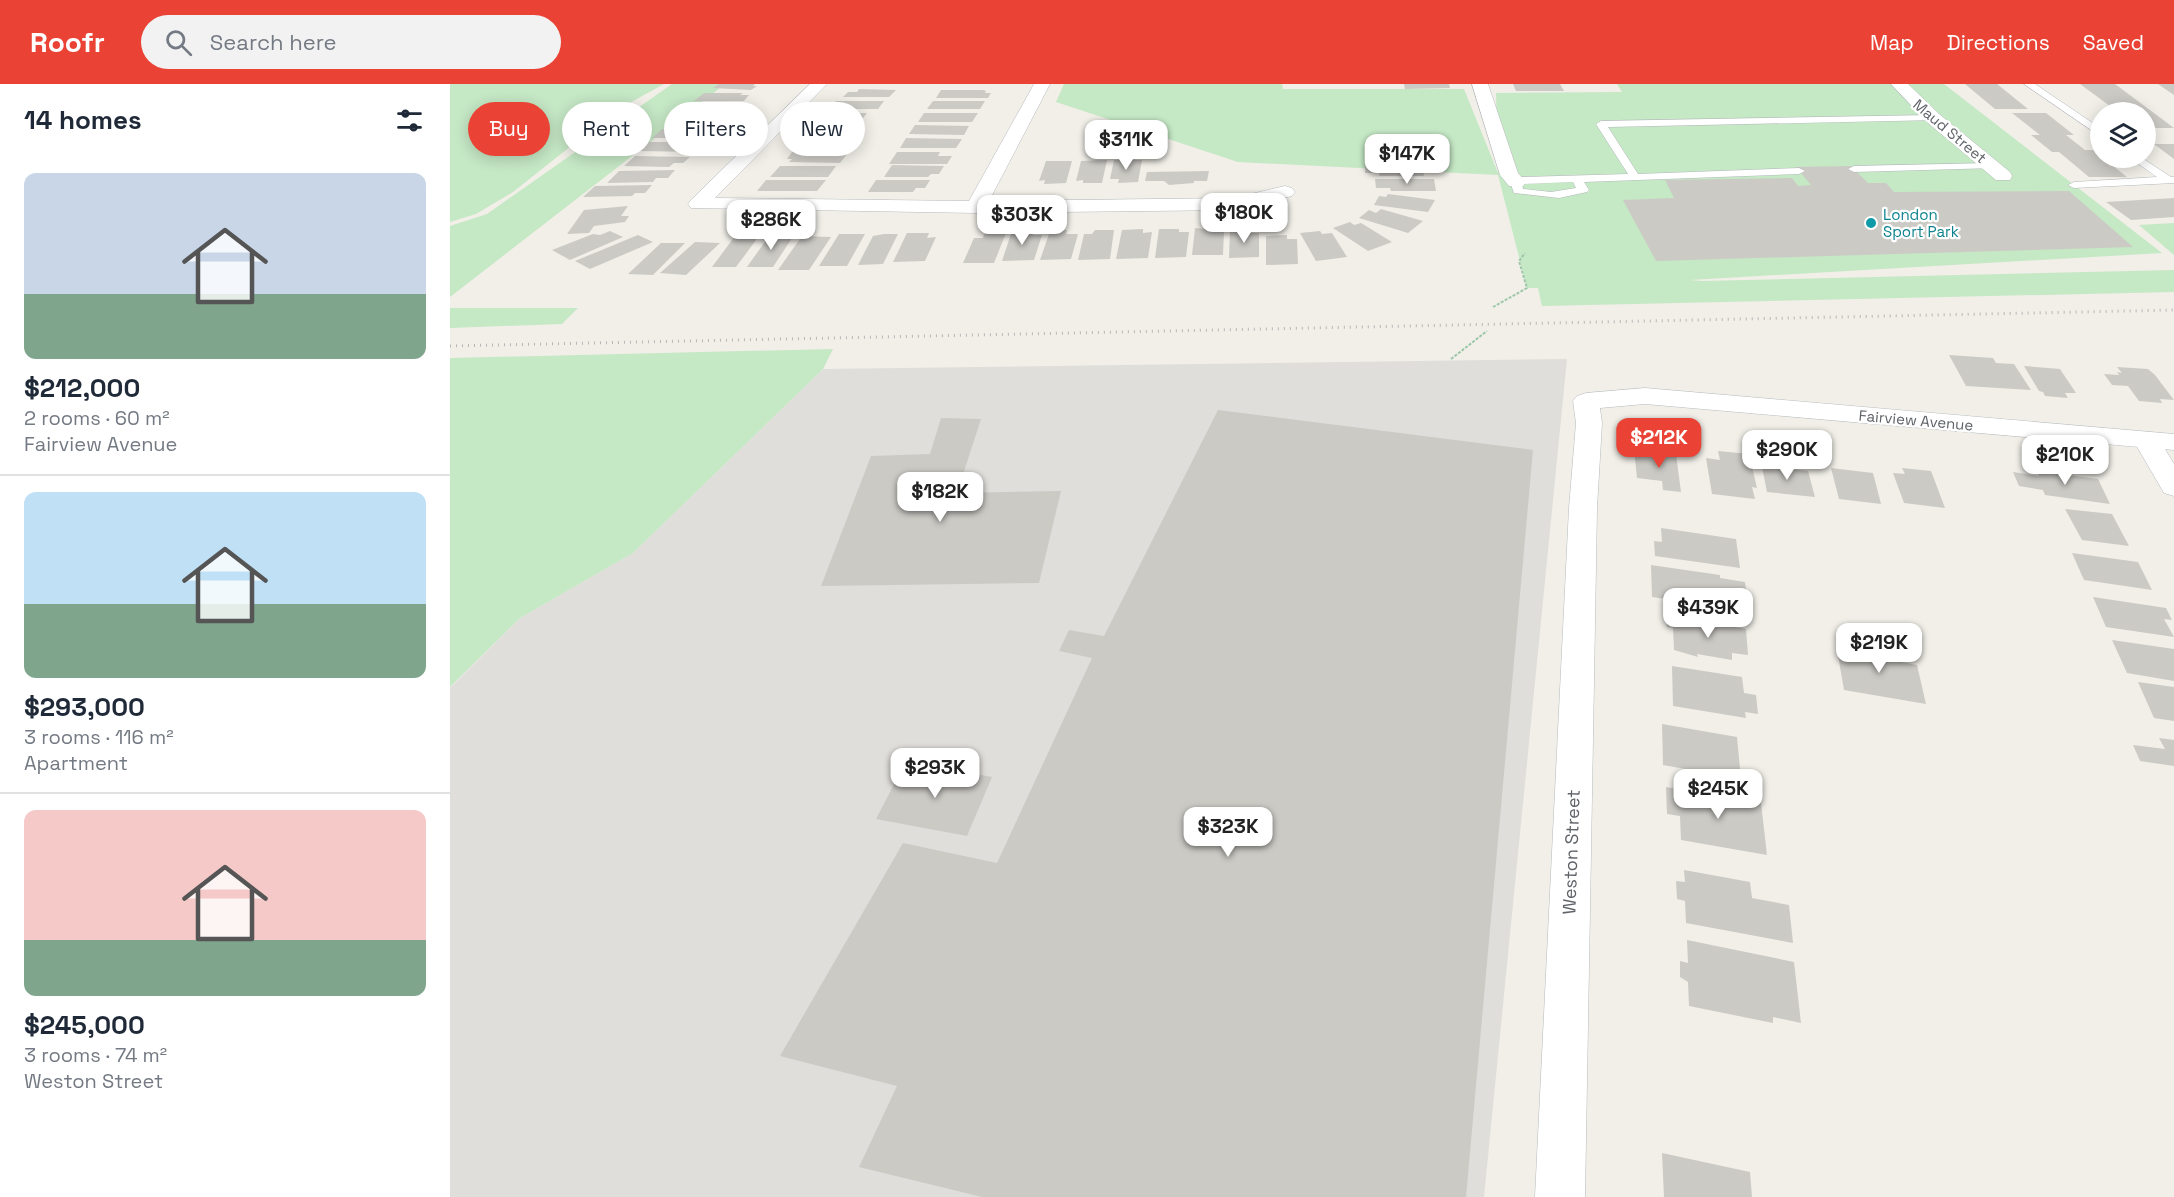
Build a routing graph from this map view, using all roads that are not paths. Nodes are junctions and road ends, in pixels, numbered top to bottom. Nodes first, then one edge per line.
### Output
1 (819, 84) edge
2 (1042, 84) edge
3 (1480, 84) edge
4 (1899, 84) edge
5 (2029, 84) edge
6 (1934, 118) junction
7 (2090, 126) edge
8 (2151, 168) edge
9 (1854, 169) dead end
10 (1799, 171) dead end
11 (1997, 171) joint
12 (1635, 177) junction
13 (2171, 180) edge
14 (1516, 182) joint
15 (2074, 184) dead end
16 (1285, 192) dead end
17 (976, 207) junction
18 (2146, 440) junction
19 (2174, 442) edge
20 (2174, 487) edge
21 (1582, 508) joint
22 (1560, 1197) edge

1 - 17 street
2 - 17 street
3 - 14 street
4 - 6 street, Maud Street
5 - 7 lane
6 - 11 street, Maud Street
6 - 12 lane
8 - 13 lane
9 - 11 lane
10 - 12 lane
12 - 14 lane
13 - 15 lane
16 - 17 street
18 - 19 street, Fairview Avenue
18 - 20 street
18 - 21 street, Fairview Avenue
21 - 22 street, Weston Street

